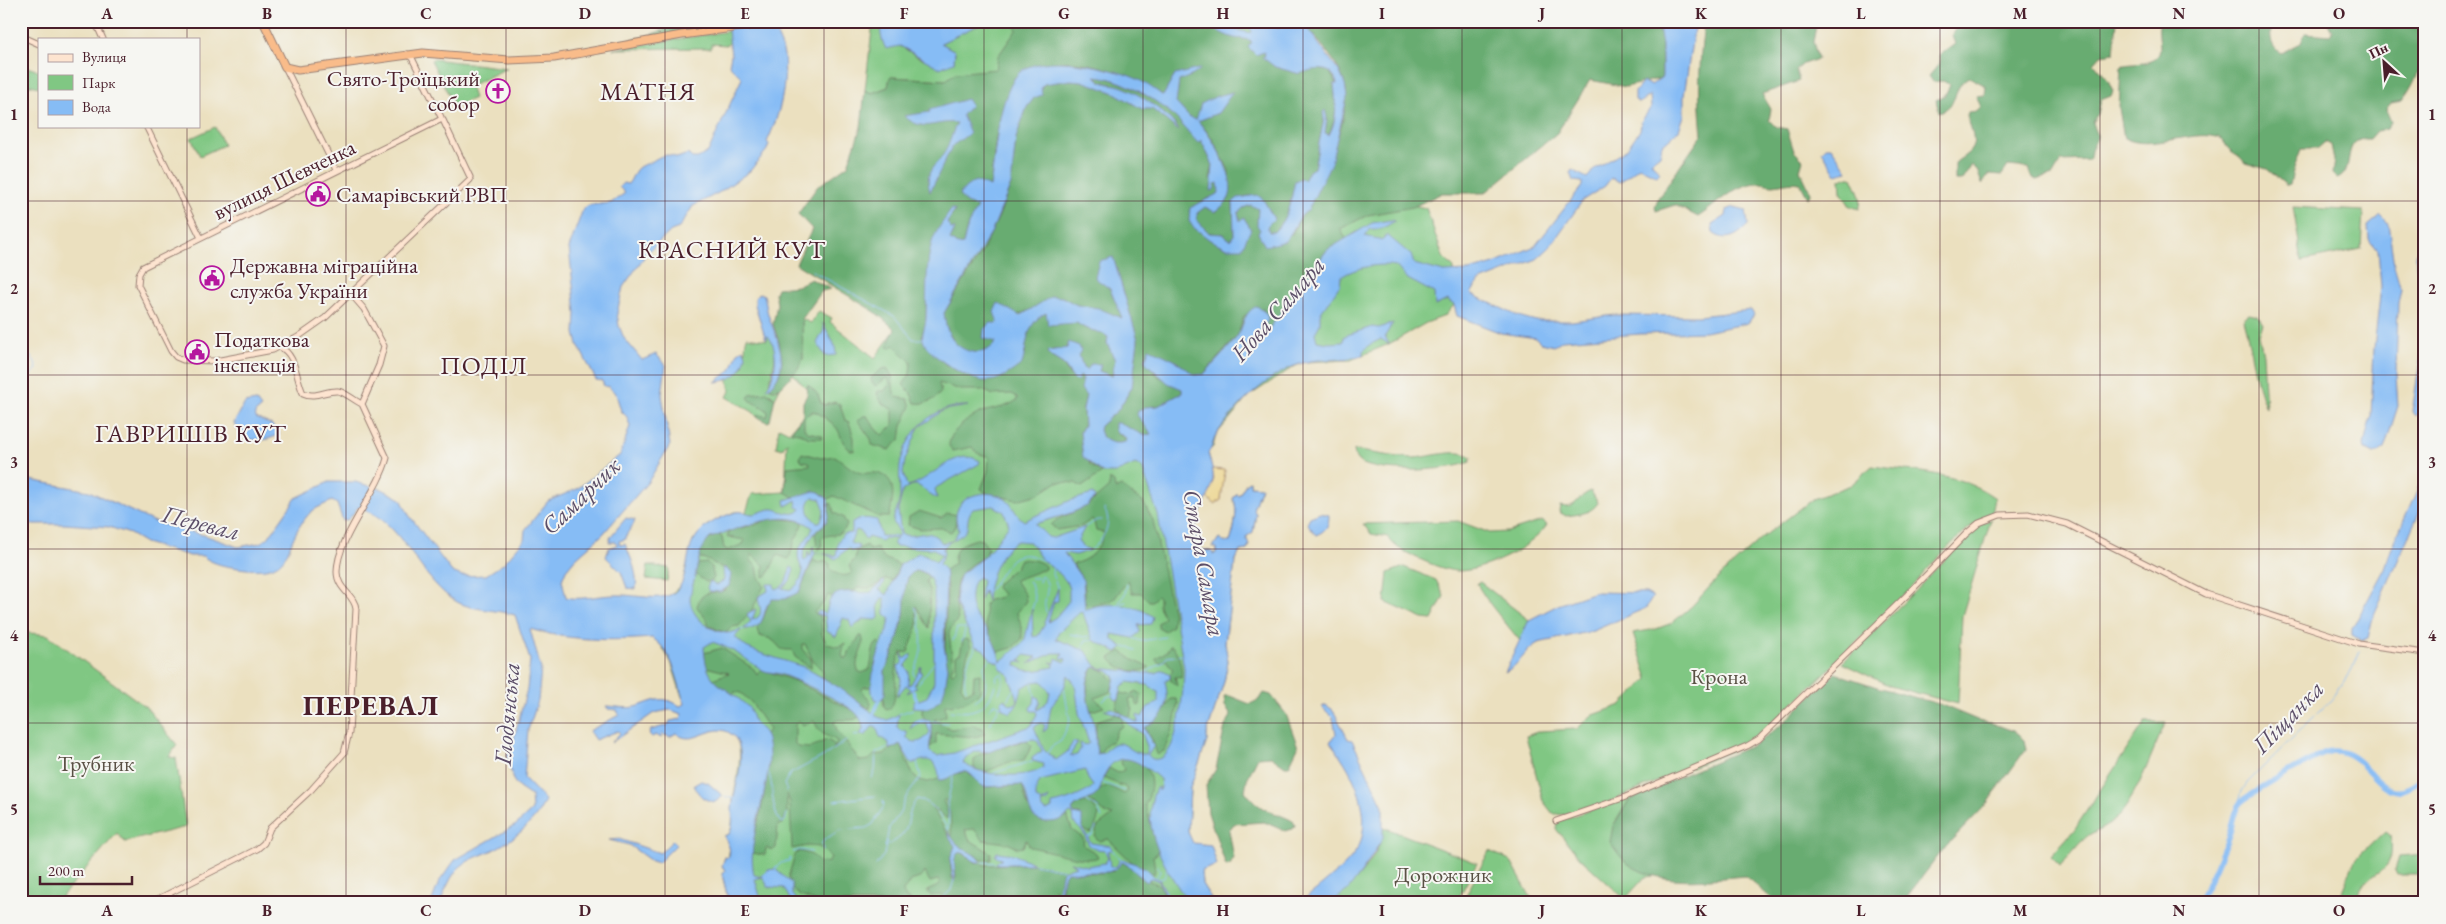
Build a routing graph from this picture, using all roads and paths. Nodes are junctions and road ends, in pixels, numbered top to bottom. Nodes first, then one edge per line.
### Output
1 (95, 21) edge
2 (263, 21) edge
3 (781, 22) edge
4 (21, 36) edge
5 (103, 38) edge
6 (38, 44) edge
7 (407, 54) junction
8 (285, 67) junction
9 (441, 119) junction
10 (147, 128) edge
11 (336, 170) junction
12 (201, 238) junction
13 (351, 294) junction
14 (279, 347) junction
15 (362, 404) junction
16 (2425, 653) edge
17 (1556, 821) dead end
18 (150, 903) edge

1 - 5 street
2 - 8 highway
3 - 7 highway
4 - 6 street
7 - 8 highway
7 - 9 street
8 - 11 street
9 - 11 street, вулиця Шевченка
9 - 13 street
10 - 12 street
11 - 12 street, вулиця Шевченка
12 - 14 street, вулиця Шевченка
13 - 14 street
13 - 15 street
14 - 15 street
15 - 18 street
16 - 17 street

